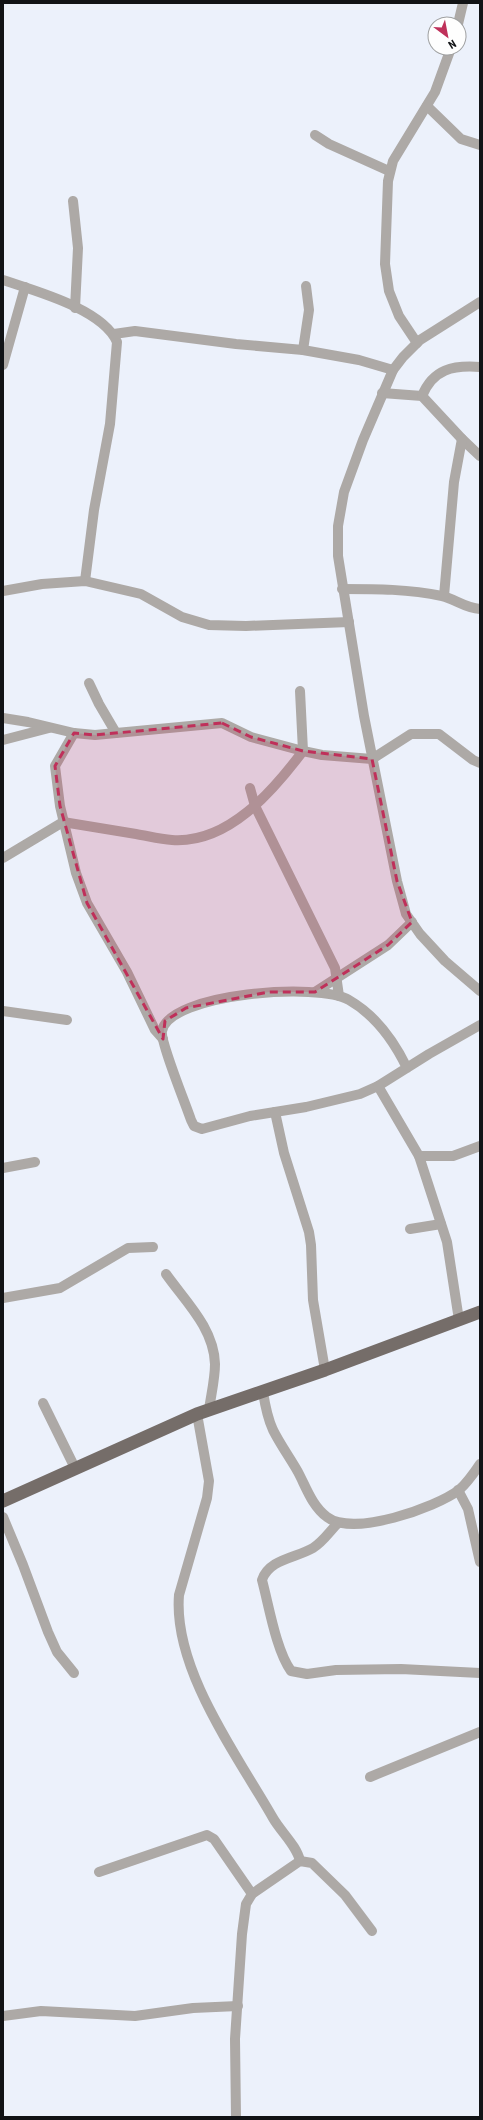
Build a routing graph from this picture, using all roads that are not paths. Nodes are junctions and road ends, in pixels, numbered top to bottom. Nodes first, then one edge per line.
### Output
1 (463, 3) edge
2 (460, 16) edge
3 (448, 56) edge
4 (427, 106) junction
5 (315, 135) dead end
6 (480, 145) edge
7 (389, 171) junction
8 (73, 201) dead end
9 (3, 280) edge
10 (306, 286) dead end
11 (25, 287) junction
12 (480, 302) edge
13 (75, 308) junction
14 (114, 334) junction
15 (417, 343) junction
16 (303, 350) junction
17 (3, 365) edge
18 (480, 367) edge
19 (393, 370) junction
20 (382, 393) junction
21 (422, 396) junction
22 (462, 440) junction
23 (480, 456) edge
24 (85, 581) junction
25 (342, 589) junction
26 (3, 591) edge
27 (444, 596) junction
28 (480, 609) edge
29 (348, 622) junction
30 (90, 683) dead end
31 (300, 691) dead end
32 (3, 718) edge
33 (53, 727) junction
34 (74, 733) junction
35 (116, 733) junction
36 (3, 740) edge
37 (303, 751) junction
38 (372, 759) junction
39 (480, 763) edge
40 (250, 788) dead end
41 (255, 806) junction
42 (63, 822) junction
43 (3, 858) edge
44 (412, 922) junction
45 (336, 978) junction
46 (480, 991) edge
47 (315, 992) junction
48 (339, 996) junction
49 (3, 1011) edge
50 (67, 1020) dead end
51 (480, 1025) edge
52 (162, 1039) junction
53 (407, 1068) junction
54 (378, 1086) junction
55 (275, 1112) junction
56 (480, 1146) edge
57 (419, 1156) junction
58 (35, 1162) dead end
59 (3, 1168) edge
60 (441, 1224) junction
61 (410, 1228) dead end
62 (153, 1247) dead end
63 (166, 1274) dead end
64 (4, 1296) edge
65 (480, 1312) edge
66 (459, 1320) junction
67 (325, 1370) junction
68 (263, 1392) junction
69 (43, 1403) dead end
70 (203, 1412) junction
71 (480, 1464) edge
72 (75, 1468) junction
73 (458, 1490) junction
74 (3, 1501) edge
75 (3, 1517) edge
76 (338, 1523) junction
77 (480, 1562) edge
78 (74, 1673) dead end
79 (480, 1673) edge
80 (480, 1732) edge
81 (370, 1777) dead end
82 (300, 1862) junction
83 (98, 1872) dead end
84 (252, 1894) junction
85 (372, 1932) dead end
86 (238, 2006) junction
87 (3, 2016) edge
88 (236, 2117) edge

1 - 2 street
3 - 4 street
4 - 6 street
4 - 7 street
5 - 7 street
7 - 15 street
8 - 13 street
9 - 11 street
10 - 16 street
11 - 13 street
11 - 17 street
12 - 15 street
13 - 14 street
14 - 16 street
14 - 24 street
15 - 19 street
16 - 19 street
18 - 21 street
19 - 20 street
20 - 21 street
20 - 25 street
21 - 22 street
22 - 23 street
22 - 27 street
24 - 26 street
24 - 29 street
25 - 27 street
25 - 29 street
27 - 28 street
29 - 38 street
30 - 35 street
31 - 37 street
32 - 33 street
33 - 34 street
33 - 36 street
34 - 35 street
34 - 42 street
35 - 37 street
37 - 38 street
37 - 41 street
38 - 39 street
38 - 44 street
40 - 41 street
41 - 42 street
41 - 45 street
42 - 43 street
42 - 52 street
44 - 45 street
44 - 46 street
45 - 47 street
45 - 48 street
47 - 48 street
47 - 52 street
48 - 53 street
49 - 50 street
51 - 53 street
52 - 55 street
53 - 54 street
54 - 55 street
54 - 57 street
55 - 67 street
56 - 57 street
57 - 60 street
58 - 59 street
60 - 61 street
60 - 66 street
62 - 64 street
63 - 70 street
65 - 66 main road
66 - 67 main road
67 - 68 main road
68 - 70 main road
68 - 76 street
69 - 72 street
70 - 72 main road
70 - 82 street
71 - 73 street
72 - 74 main road
73 - 76 street
73 - 77 street
75 - 78 street
76 - 79 street
80 - 81 street
82 - 84 street
82 - 85 street
83 - 84 street
84 - 86 street
86 - 87 street
86 - 88 street

